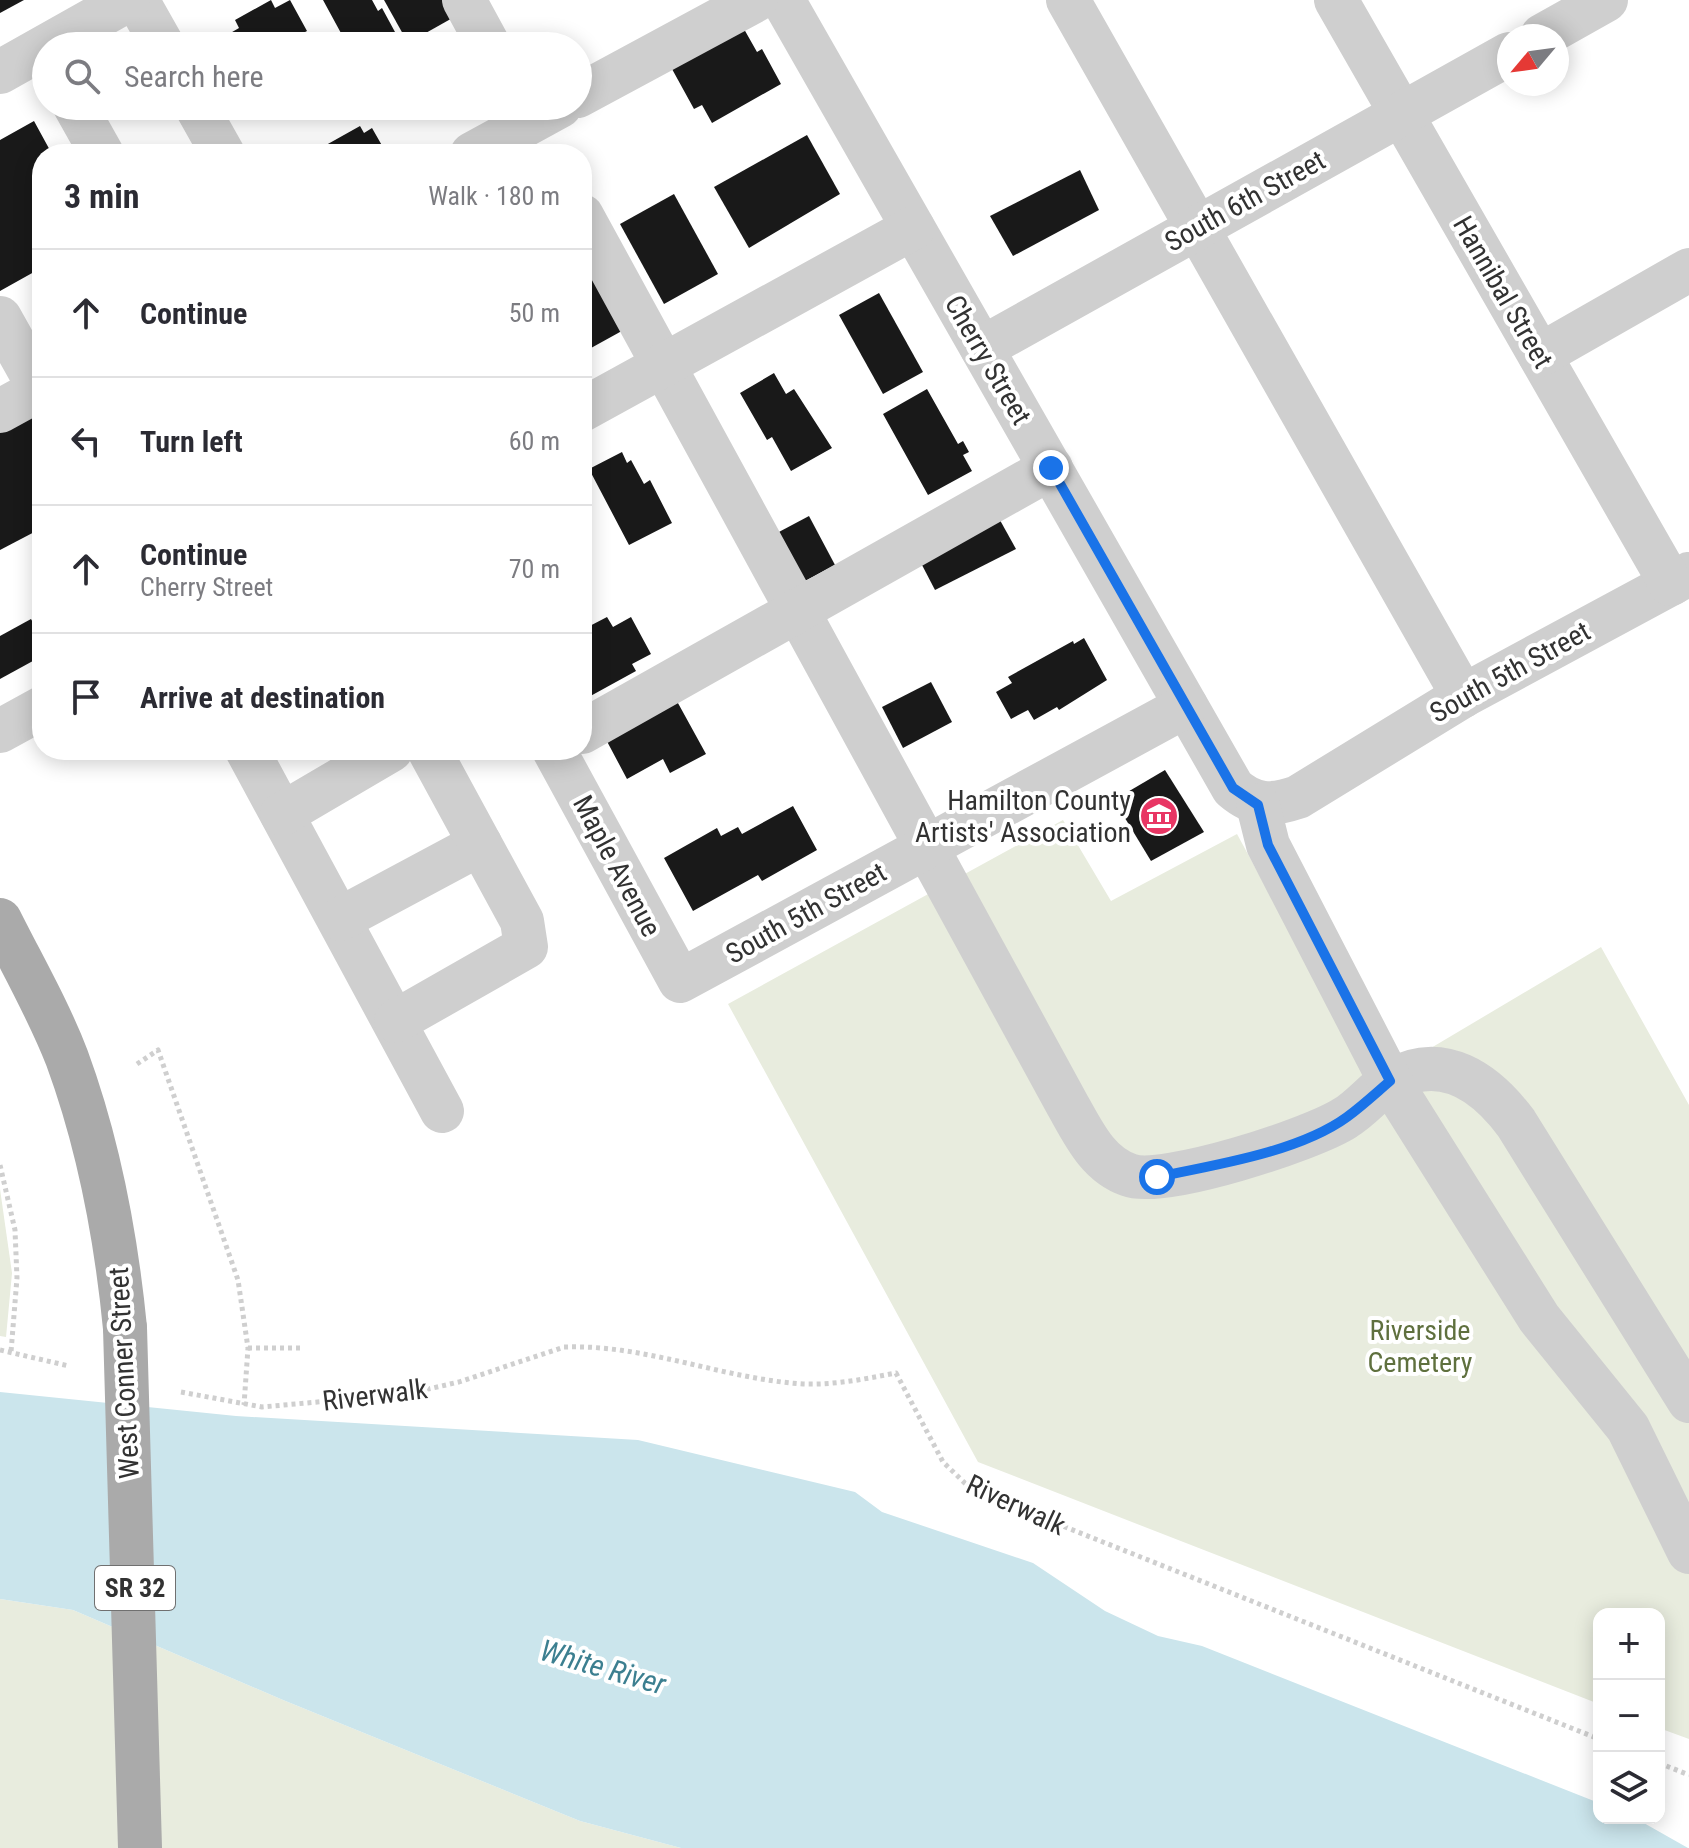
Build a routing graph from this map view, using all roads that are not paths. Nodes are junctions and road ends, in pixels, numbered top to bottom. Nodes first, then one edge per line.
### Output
1 (128, 0) edge
2 (137, 0) edge
3 (464, 0) edge
4 (756, 0) edge
5 (783, 0) edge
6 (1068, 0) edge
7 (1336, 0) edge
8 (1606, 0) edge
9 (1563, 24) edge
10 (76, 32) edge
11 (155, 32) edge
12 (481, 32) edge
13 (32, 57) edge
14 (1497, 61) edge
15 (0, 72) edge
16 (592, 88) edge
17 (1401, 114) junction
18 (83, 120) edge
19 (204, 120) edge
20 (540, 122) edge
21 (96, 144) edge
22 (217, 144) edge
23 (493, 144) edge
24 (913, 228) junction
25 (1197, 228) junction
26 (592, 234) edge
27 (1689, 270) edge
28 (0, 318) edge
29 (982, 348) junction
30 (1540, 355) junction
31 (663, 364) junction
32 (32, 374) edge
33 (32, 395) edge
34 (592, 404) edge
35 (0, 411) edge
36 (1051, 468) junction
37 (1680, 579) edge
38 (797, 609) junction
39 (1463, 696) junction
40 (1186, 706) junction
41 (32, 713) edge
42 (592, 726) edge
43 (0, 731) edge
44 (252, 760) edge
45 (374, 760) edge
46 (434, 760) edge
47 (559, 760) edge
48 (1258, 805) junction
49 (282, 814) junction
50 (480, 844) junction
51 (928, 846) junction
52 (340, 919) junction
53 (0, 920) edge
54 (680, 981) joint
55 (396, 1021) junction
56 (1390, 1081) junction
57 (442, 1111) dead end
58 (1689, 1401) edge
59 (1689, 1552) edge
60 (140, 1848) edge

1 - 10 street
2 - 11 street
3 - 12 street
4 - 16 street
5 - 24 street, Cherry Street
6 - 25 street
7 - 17 street, Hannibal Street
8 - 9 street
13 - 15 street
14 - 17 street, South 6th Street
17 - 25 street, South 6th Street
17 - 30 street, Hannibal Street
18 - 21 street
19 - 22 street
20 - 23 street
24 - 29 street, Cherry Street
24 - 31 street
25 - 29 street, South 6th Street
25 - 39 street
26 - 31 street
27 - 30 street
28 - 32 street
29 - 36 street, Cherry Street
30 - 37 street, Hannibal Street
31 - 34 street
31 - 38 street
33 - 35 street
36 - 38 street
36 - 40 street, Cherry Street
37 - 39 street, South 5th Street
38 - 42 street
38 - 51 street
39 - 48 street, South 5th Street
40 - 48 street, Cherry Street
40 - 51 street, South 5th Street
41 - 43 street
44 - 49 street
45 - 49 street
46 - 50 street
47 - 54 street, Maple Avenue
48 - 56 street
49 - 52 street
50 - 52 street
50 - 55 street
51 - 54 street, South 5th Street
51 - 56 street
52 - 55 street
53 - 60 main road, West Conner Street / SR 32, bridge
55 - 57 street
56 - 58 street
56 - 59 street

